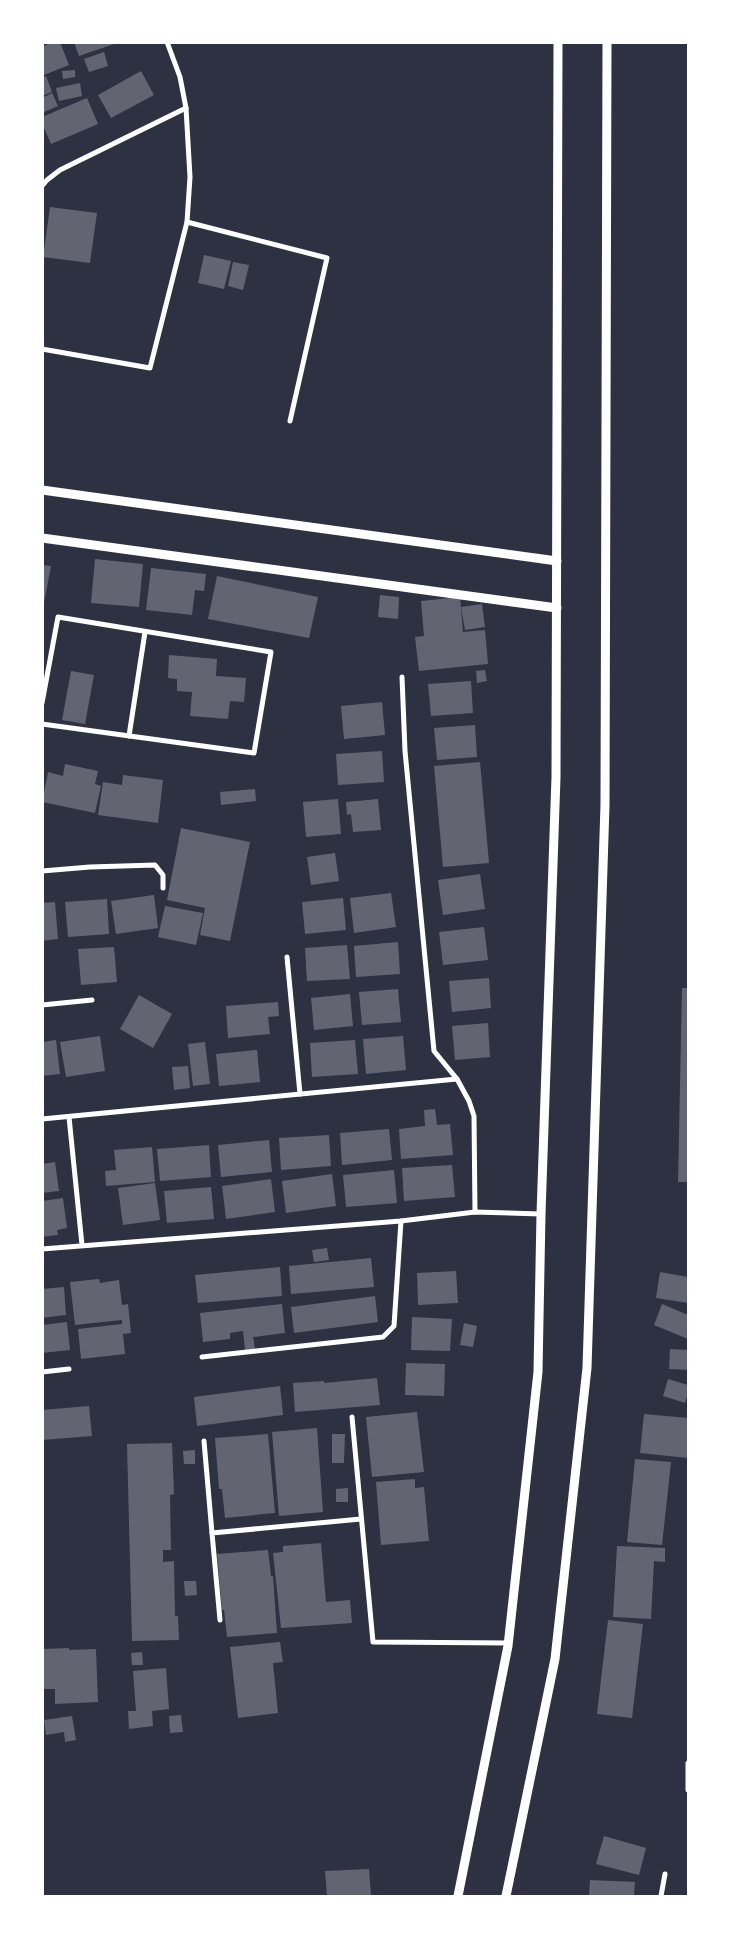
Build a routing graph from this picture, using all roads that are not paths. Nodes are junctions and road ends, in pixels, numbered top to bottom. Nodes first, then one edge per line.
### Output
1 (167, 42) edge
2 (558, 42) edge
3 (607, 42) edge
4 (186, 108) junction
5 (42, 186) edge
6 (187, 222) junction
7 (42, 349) edge
8 (290, 421) dead end
9 (42, 490) edge
10 (42, 538) edge
11 (557, 561) junction
12 (557, 608) junction
13 (145, 632) junction
14 (402, 677) dead end
15 (42, 703) edge
16 (42, 724) edge
17 (129, 736) junction
18 (42, 871) edge
19 (163, 888) dead end
20 (287, 957) dead end
21 (92, 1000) dead end
22 (42, 1005) edge
23 (457, 1078) junction
24 (300, 1094) junction
25 (69, 1117) junction
26 (42, 1120) edge
27 (475, 1212) junction
28 (541, 1214) junction
29 (401, 1221) junction
30 (82, 1245) junction
31 (42, 1249) edge
32 (202, 1358) dead end
33 (69, 1369) dead end
34 (42, 1372) edge
35 (352, 1417) dead end
36 (204, 1440) dead end
37 (361, 1519) junction
38 (212, 1533) junction
39 (220, 1620) dead end
40 (508, 1643) junction
41 (688, 1763) edge
42 (688, 1790) edge
43 (665, 1874) dead end
44 (458, 1896) edge
45 (506, 1896) edge
46 (661, 1896) edge

1 - 4 street
2 - 11 street
3 - 45 street
4 - 5 street
4 - 6 street
6 - 7 street
6 - 8 street
9 - 11 street
10 - 12 street
11 - 12 street
12 - 28 street
13 - 15 street
13 - 17 street
13 - 17 street
14 - 23 street
16 - 17 street
18 - 19 street
20 - 24 street
21 - 22 street
23 - 24 street
23 - 27 street
24 - 25 street
25 - 26 street
25 - 30 street
27 - 28 street
27 - 29 street
28 - 40 street
29 - 30 street
29 - 32 street
30 - 31 street
33 - 34 street
35 - 37 street
36 - 38 street
37 - 38 street
37 - 40 street
38 - 39 street
40 - 44 street
41 - 42 street
43 - 46 street

